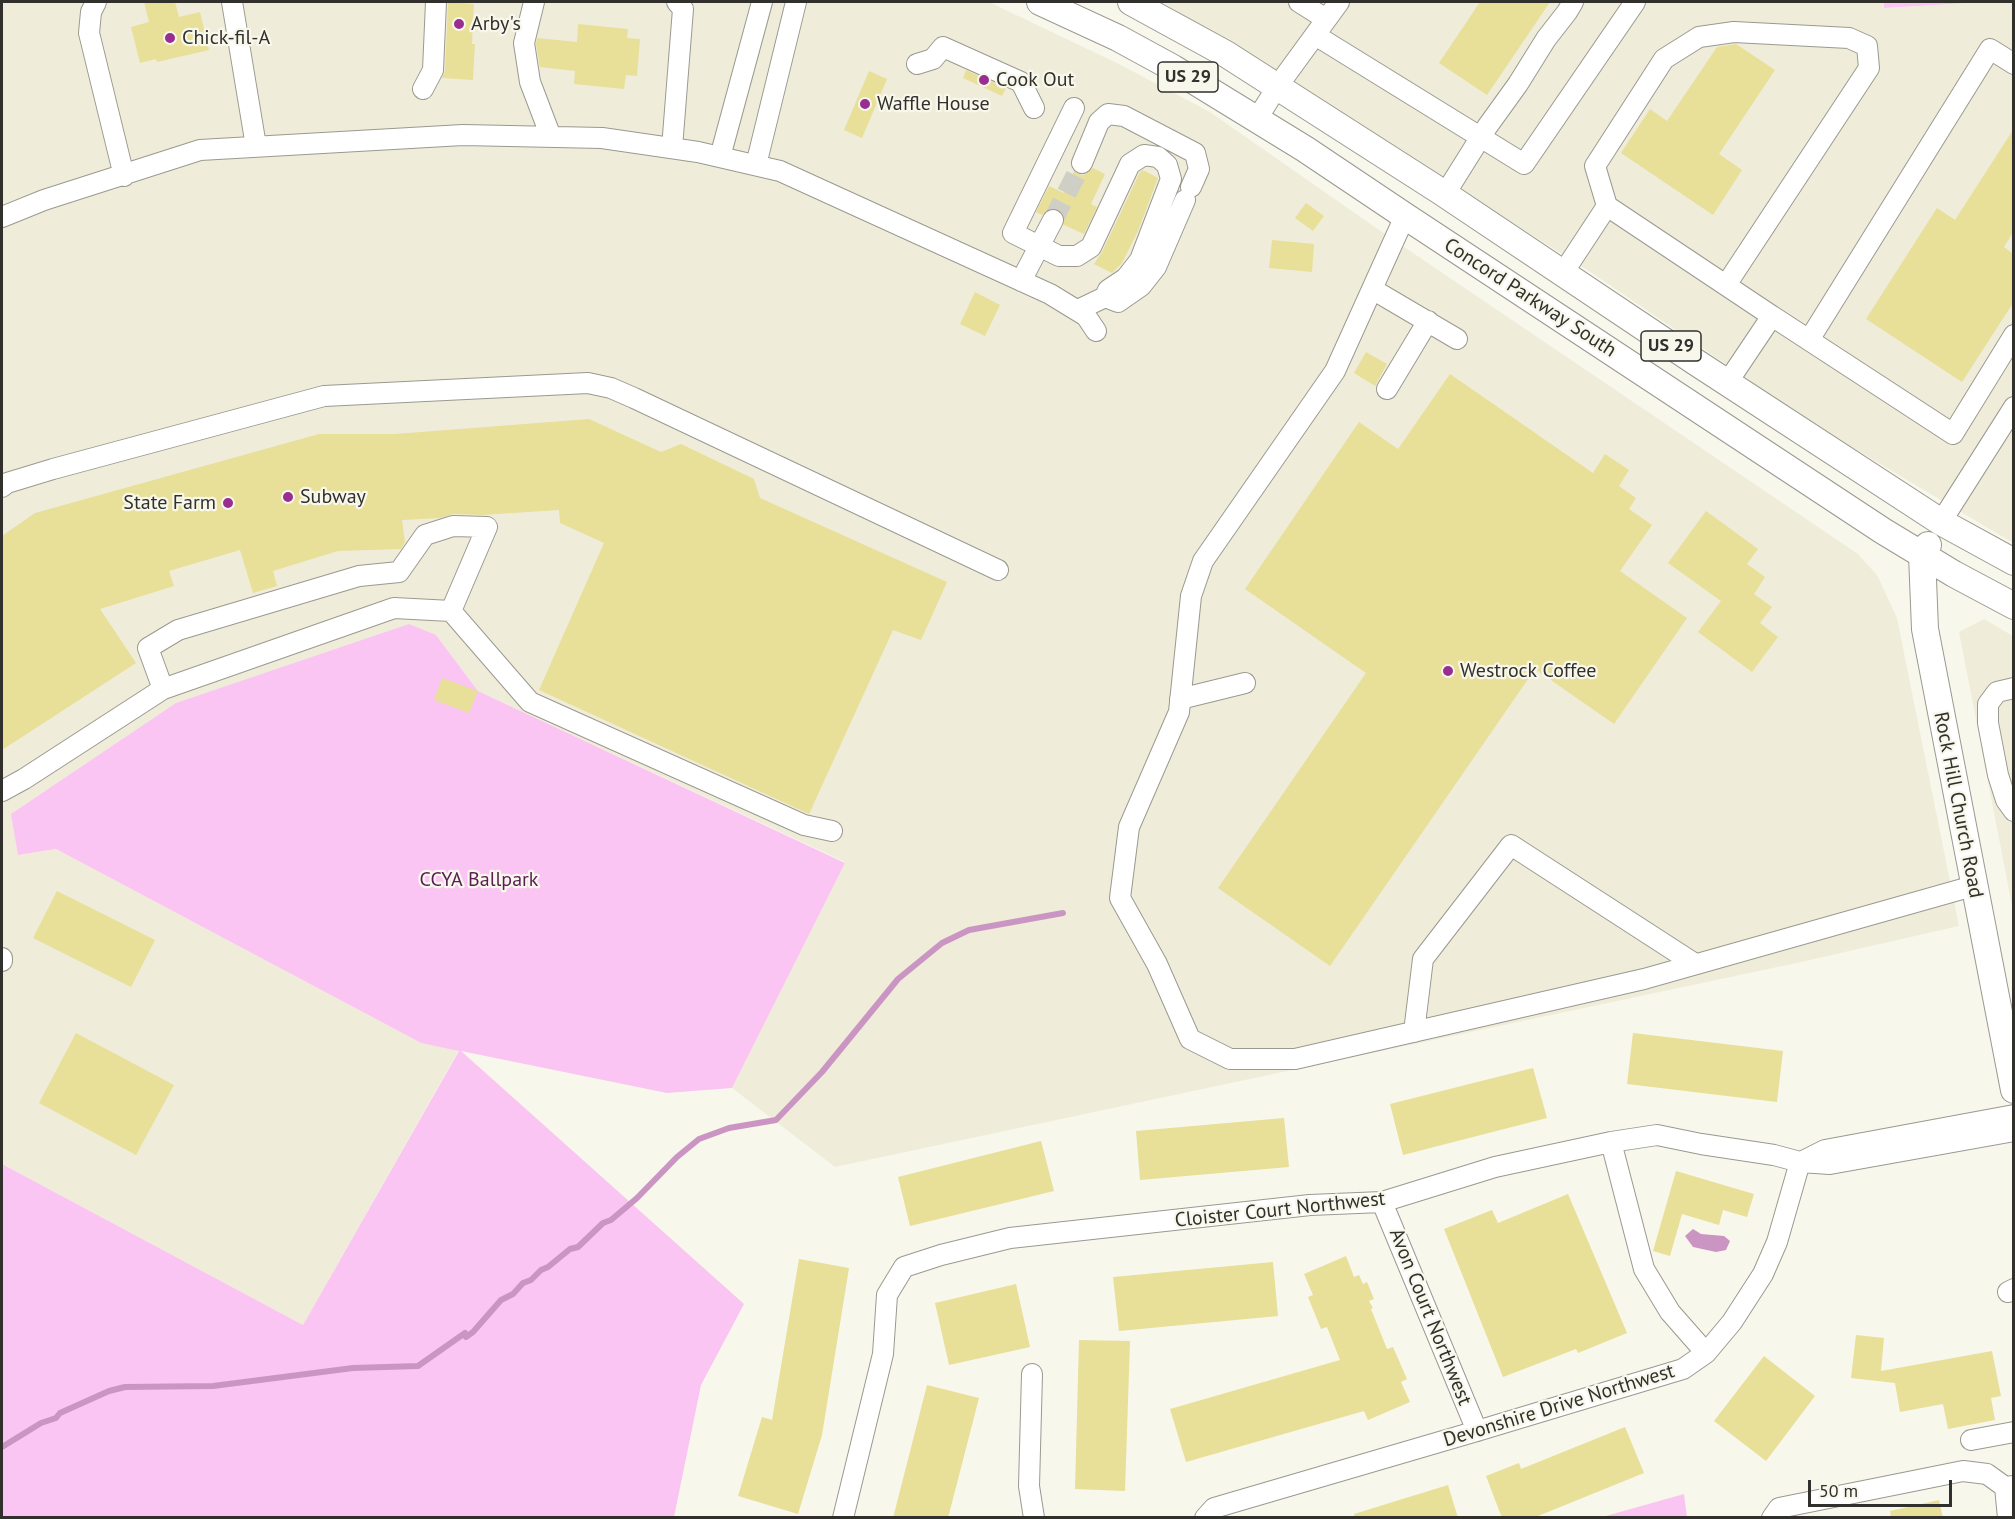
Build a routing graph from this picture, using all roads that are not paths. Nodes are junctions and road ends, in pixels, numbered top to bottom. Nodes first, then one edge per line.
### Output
1 (96, 2) edge
2 (232, 2) edge
3 (436, 2) edge
4 (534, 2) edge
5 (677, 2) edge
6 (762, 2) edge
7 (796, 2) edge
8 (1040, 2) edge
9 (1131, 2) edge
10 (1299, 2) edge
11 (1339, 2) edge
12 (1573, 2) edge
13 (1635, 2) edge
14 (1320, 27) junction
15 (917, 64) dead end
16 (2013, 64) edge
17 (1277, 87) junction
18 (423, 89) dead end
19 (1034, 108) dead end
20 (1074, 108) dead end
21 (1257, 119) junction
22 (1481, 136) junction
23 (551, 137) junction
24 (256, 146) junction
25 (672, 148) junction
26 (720, 157) junction
27 (1082, 163) tunnel mouth
28 (756, 165) junction
29 (124, 176) junction
30 (1445, 194) junction
31 (1607, 206) junction
32 (1405, 216) junction
33 (2, 217) edge
34 (1053, 220) tunnel mouth
35 (1040, 246) junction
36 (1563, 273) junction
37 (1021, 281) junction
38 (1726, 285) junction
39 (1372, 289) junction
40 (1104, 297) junction
41 (1078, 310) junction
42 (1772, 316) junction
43 (1428, 321) junction
44 (1096, 331) dead end
45 (2013, 335) edge
46 (1457, 339) dead end
47 (1809, 340) junction
48 (1727, 383) junction
49 (1387, 389) dead end
50 (2013, 407) edge
51 (2008, 426) edge
52 (2, 487) edge
53 (1941, 522) junction
54 (1922, 555) junction
55 (2013, 562) edge
56 (998, 570) dead end
57 (2013, 606) edge
58 (451, 611) junction
59 (1245, 683) dead end
60 (2013, 688) edge
61 (164, 689) junction
62 (2013, 696) edge
63 (1180, 699) junction
64 (2000, 780) junction
65 (2, 791) edge
66 (2013, 811) edge
67 (832, 831) dead end
68 (1973, 886) junction
69 (1695, 964) junction
70 (1414, 1032) junction
71 (2013, 1090) edge
72 (2013, 1116) edge
73 (2013, 1131) edge
74 (1611, 1142) junction
75 (1800, 1162) junction
76 (1382, 1202) junction
77 (1706, 1353) junction
78 (1032, 1374) dead end
79 (1477, 1431) junction
80 (2013, 1432) edge
81 (1971, 1440) dead end
82 (2009, 1487) edge
83 (843, 1518) edge
84 (1034, 1518) edge
85 (1205, 1518) edge
86 (1772, 1518) edge
87 (2008, 1518) edge

1 - 29 street
2 - 24 street
3 - 18 street
4 - 23 street
5 - 25 street
6 - 26 street
7 - 28 street
8 - 21 main road, Concord Parkway South / US 29
9 - 17 main road, Concord Parkway South / US 29
10 - 14 street
11 - 14 street
12 - 22 street
13 - 22 street
14 - 17 street
14 - 22 street
15 - 19 street
16 - 47 street
17 - 21 street
17 - 30 main road, Concord Parkway South / US 29
20 - 35 street
21 - 32 main road, Concord Parkway South / US 29
22 - 30 street
23 - 24 street
23 - 25 street
24 - 29 street
25 - 26 street
26 - 28 street
27 - 40 street
28 - 37 street
29 - 33 street
30 - 36 main road, Concord Parkway South / US 29
31 - 36 street
31 - 38 street
31 - 38 street
32 - 39 street
32 - 54 main road, Concord Parkway South / US 29
34 - 35 street
35 - 37 street
35 - 40 street
36 - 48 main road, Concord Parkway South / US 29
37 - 41 street
38 - 42 street
39 - 43 street
39 - 63 street
40 - 41 street
41 - 44 street
42 - 47 street
42 - 48 street
43 - 46 street
43 - 49 street
45 - 47 street
48 - 53 main road, Concord Parkway South / US 29
50 - 51 street
51 - 53 street
52 - 56 street
53 - 54 main road
53 - 55 main road, Concord Parkway South / US 29
54 - 57 main road, Concord Parkway South / US 29
54 - 68 main road, Rock Hill Church Road
58 - 61 street
58 - 61 street
58 - 67 street
59 - 63 street
60 - 64 street
61 - 65 street
62 - 64 street
63 - 70 street
64 - 66 street
68 - 69 street
68 - 71 main road, Rock Hill Church Road
69 - 70 street
69 - 70 street
72 - 75 street
73 - 75 street, Cloister Court Northwest
74 - 75 street, Cloister Court Northwest
74 - 76 street, Cloister Court Northwest
74 - 77 street
75 - 77 street, Devonshire Drive Northwest
76 - 79 street, Avon Court Northwest
76 - 83 street, Cloister Court Northwest
77 - 79 street, Devonshire Drive Northwest
78 - 84 street
79 - 85 street, Devonshire Drive Northwest
80 - 81 street
82 - 86 street
82 - 87 street

